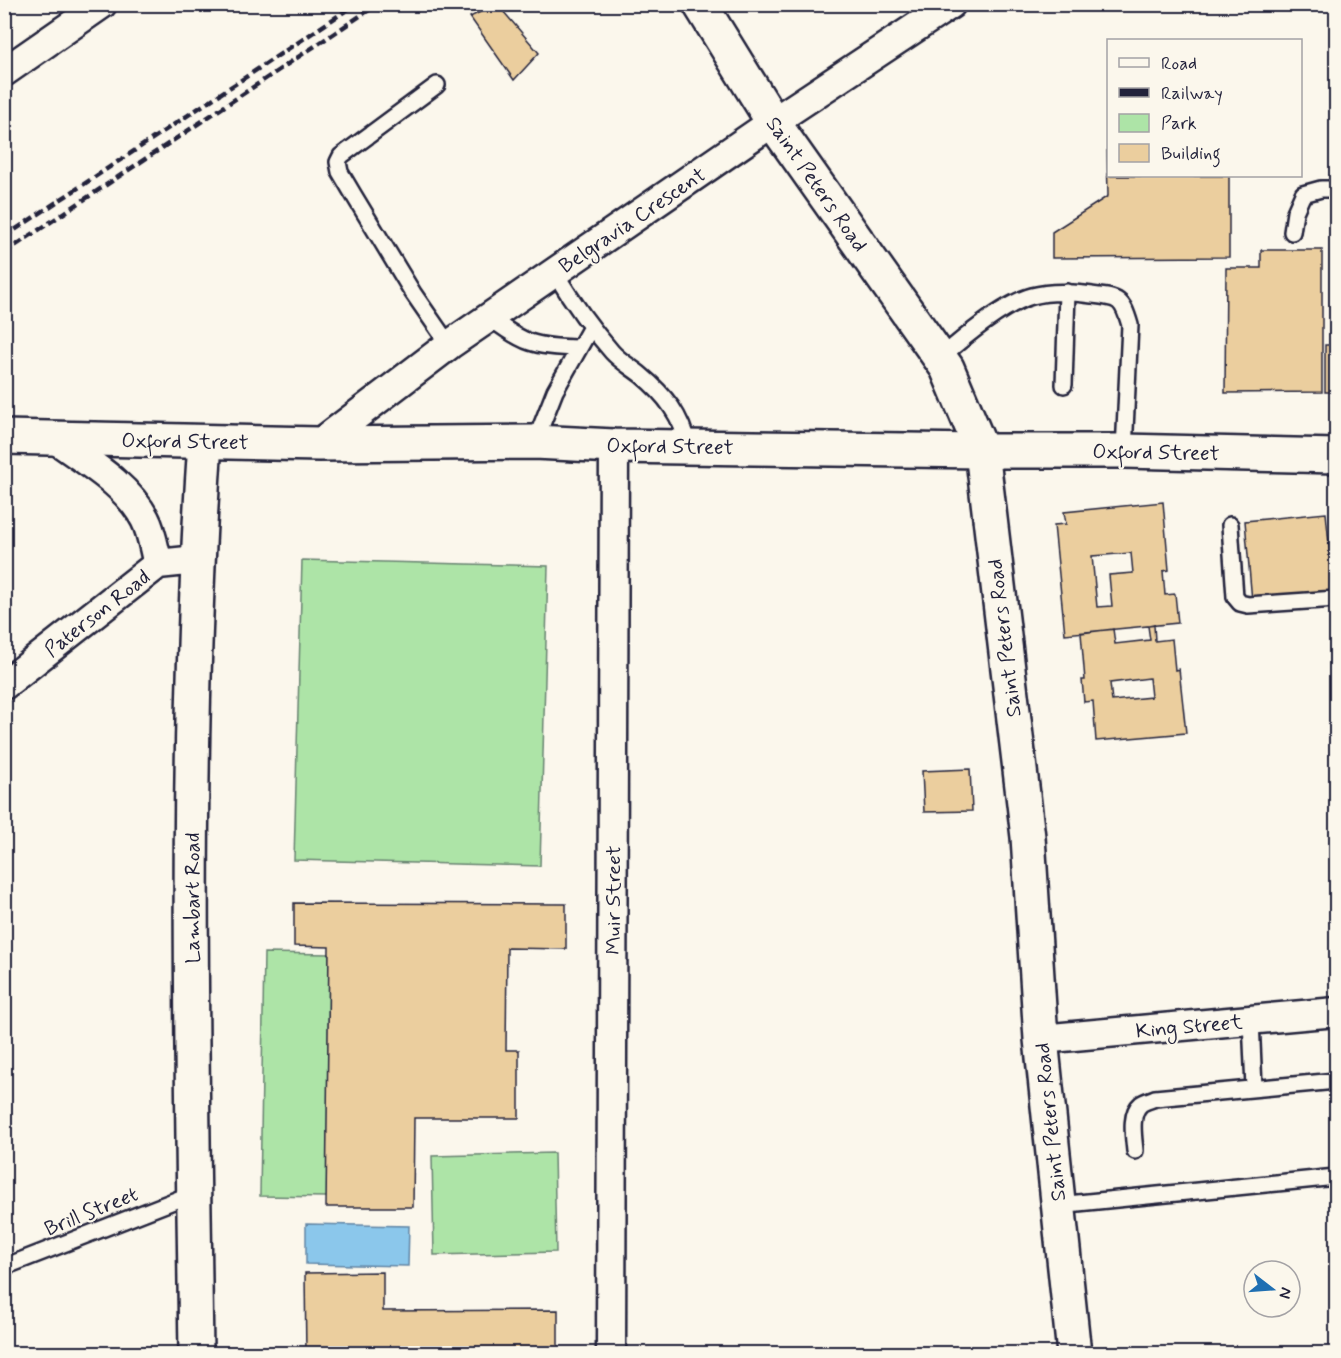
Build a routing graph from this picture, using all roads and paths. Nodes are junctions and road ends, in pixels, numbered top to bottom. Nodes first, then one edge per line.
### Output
1 (102, 4) edge
2 (700, 4) edge
3 (951, 4) edge
4 (4, 72) edge
5 (437, 85) dead end
6 (773, 122) junction
7 (1336, 189) edge
8 (1292, 232) dead end
9 (555, 273) junction
10 (1067, 292) junction
11 (489, 317) junction
12 (591, 327) junction
13 (449, 345) junction
14 (578, 348) junction
15 (940, 358) junction
16 (1064, 384) dead end
17 (4, 437) edge
18 (54, 438) junction
19 (205, 442) junction
20 (536, 442) junction
21 (319, 444) junction
22 (614, 446) junction
23 (688, 447) junction
24 (982, 451) junction
25 (1124, 451) junction
26 (1336, 456) edge
27 (1230, 525) dead end
28 (197, 560) junction
29 (158, 564) junction
30 (1336, 599) edge
31 (4, 685) edge
32 (1336, 1012) edge
33 (1251, 1020) junction
34 (1041, 1039) junction
35 (1336, 1081) edge
36 (1254, 1088) junction
37 (1135, 1151) dead end
38 (1336, 1177) edge
39 (194, 1193) junction
40 (1058, 1205) junction
41 (4, 1268) edge
42 (196, 1353) edge
43 (611, 1353) edge
44 (1074, 1353) edge

1 - 4 street
2 - 6 street, Saint Peters Road
3 - 6 street, Belgravia Crescent
5 - 13 lane
6 - 9 street, Belgravia Crescent
6 - 15 street, Saint Peters Road
7 - 8 lane
9 - 11 street, Belgravia Crescent
9 - 12 lane
10 - 15 lane
10 - 16 lane
10 - 25 lane
11 - 13 street, Belgravia Crescent
11 - 14 lane
12 - 14 lane
12 - 23 lane
13 - 21 street, Belgravia Crescent
14 - 20 lane
15 - 24 street, Saint Peters Road
17 - 18 street, Oxford Street
18 - 19 street, Oxford Street
18 - 29 street
19 - 21 street, Oxford Street
19 - 28 street, Lambart Road
20 - 21 street, Oxford Street
20 - 22 street, Oxford Street
22 - 23 street, Oxford Street
22 - 43 street, Muir Street
23 - 24 street, Oxford Street
24 - 25 street, Oxford Street
24 - 34 street, Saint Peters Road
25 - 26 street, Oxford Street
27 - 30 lane
28 - 29 street, Paterson Road
28 - 39 street, Lambart Road
29 - 31 street, Paterson Road
32 - 33 street, King Street
33 - 34 street, King Street
33 - 36 lane
34 - 40 street, Saint Peters Road
35 - 36 lane
36 - 37 lane
38 - 40 lane
39 - 41 lane, Brill Street
39 - 42 street, Lambart Road
40 - 44 street, Saint Peters Road

